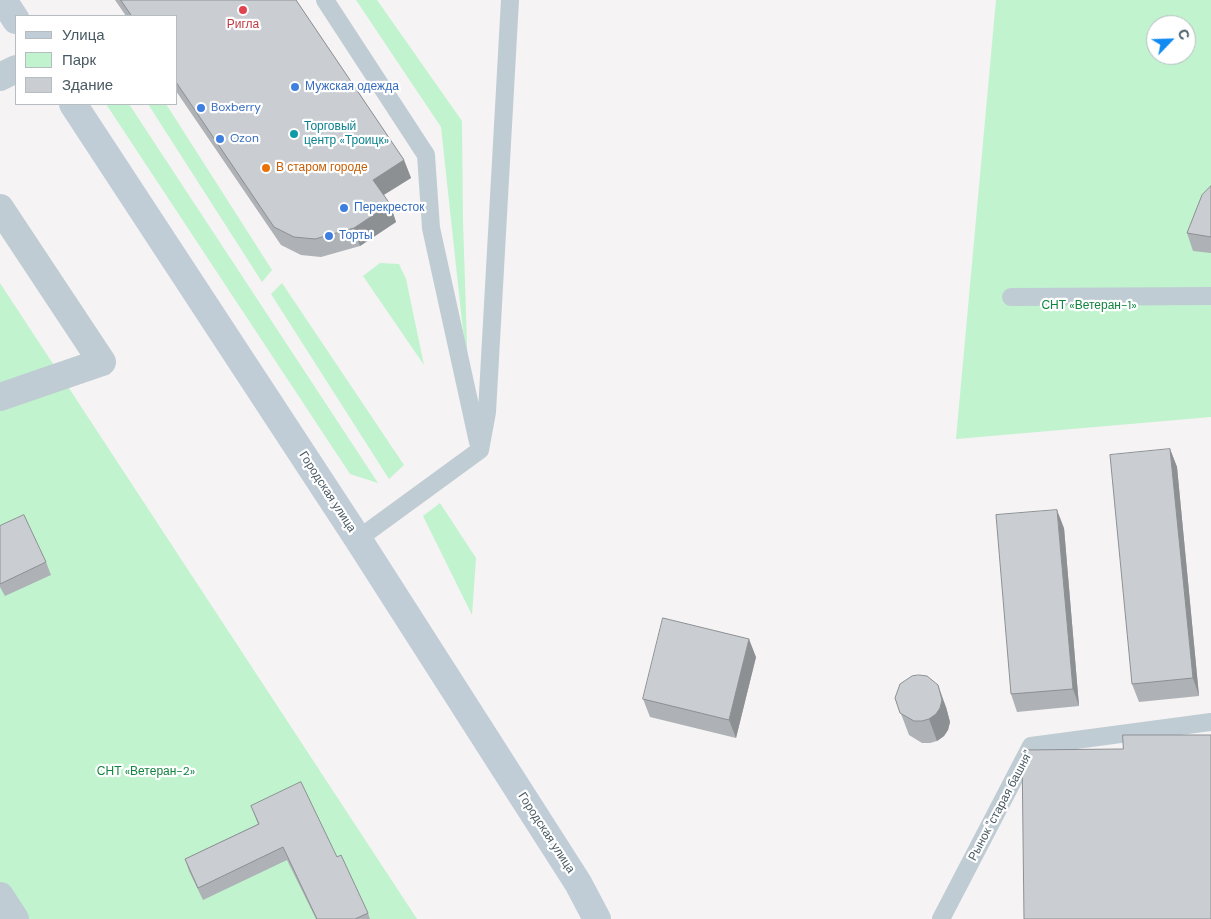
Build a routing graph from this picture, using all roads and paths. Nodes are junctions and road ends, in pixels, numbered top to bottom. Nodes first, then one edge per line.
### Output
1 (325, 0) edge
2 (510, 0) edge
3 (15, 70) edge
4 (0, 77) edge
5 (74, 105) edge
6 (0, 208) edge
7 (1211, 296) edge
8 (1012, 297) dead end
9 (0, 397) edge
10 (480, 450) junction
11 (358, 539) junction
12 (1211, 722) edge
13 (0, 896) edge
14 (15, 919) edge
15 (597, 919) edge
16 (941, 919) edge

1 - 10 lane
2 - 10 lane
3 - 4 street
5 - 11 main road, Городская улица
6 - 9 street
7 - 8 lane
10 - 11 lane
11 - 15 main road, Городская улица
12 - 16 lane, Рынок "старая башня"
13 - 14 street

